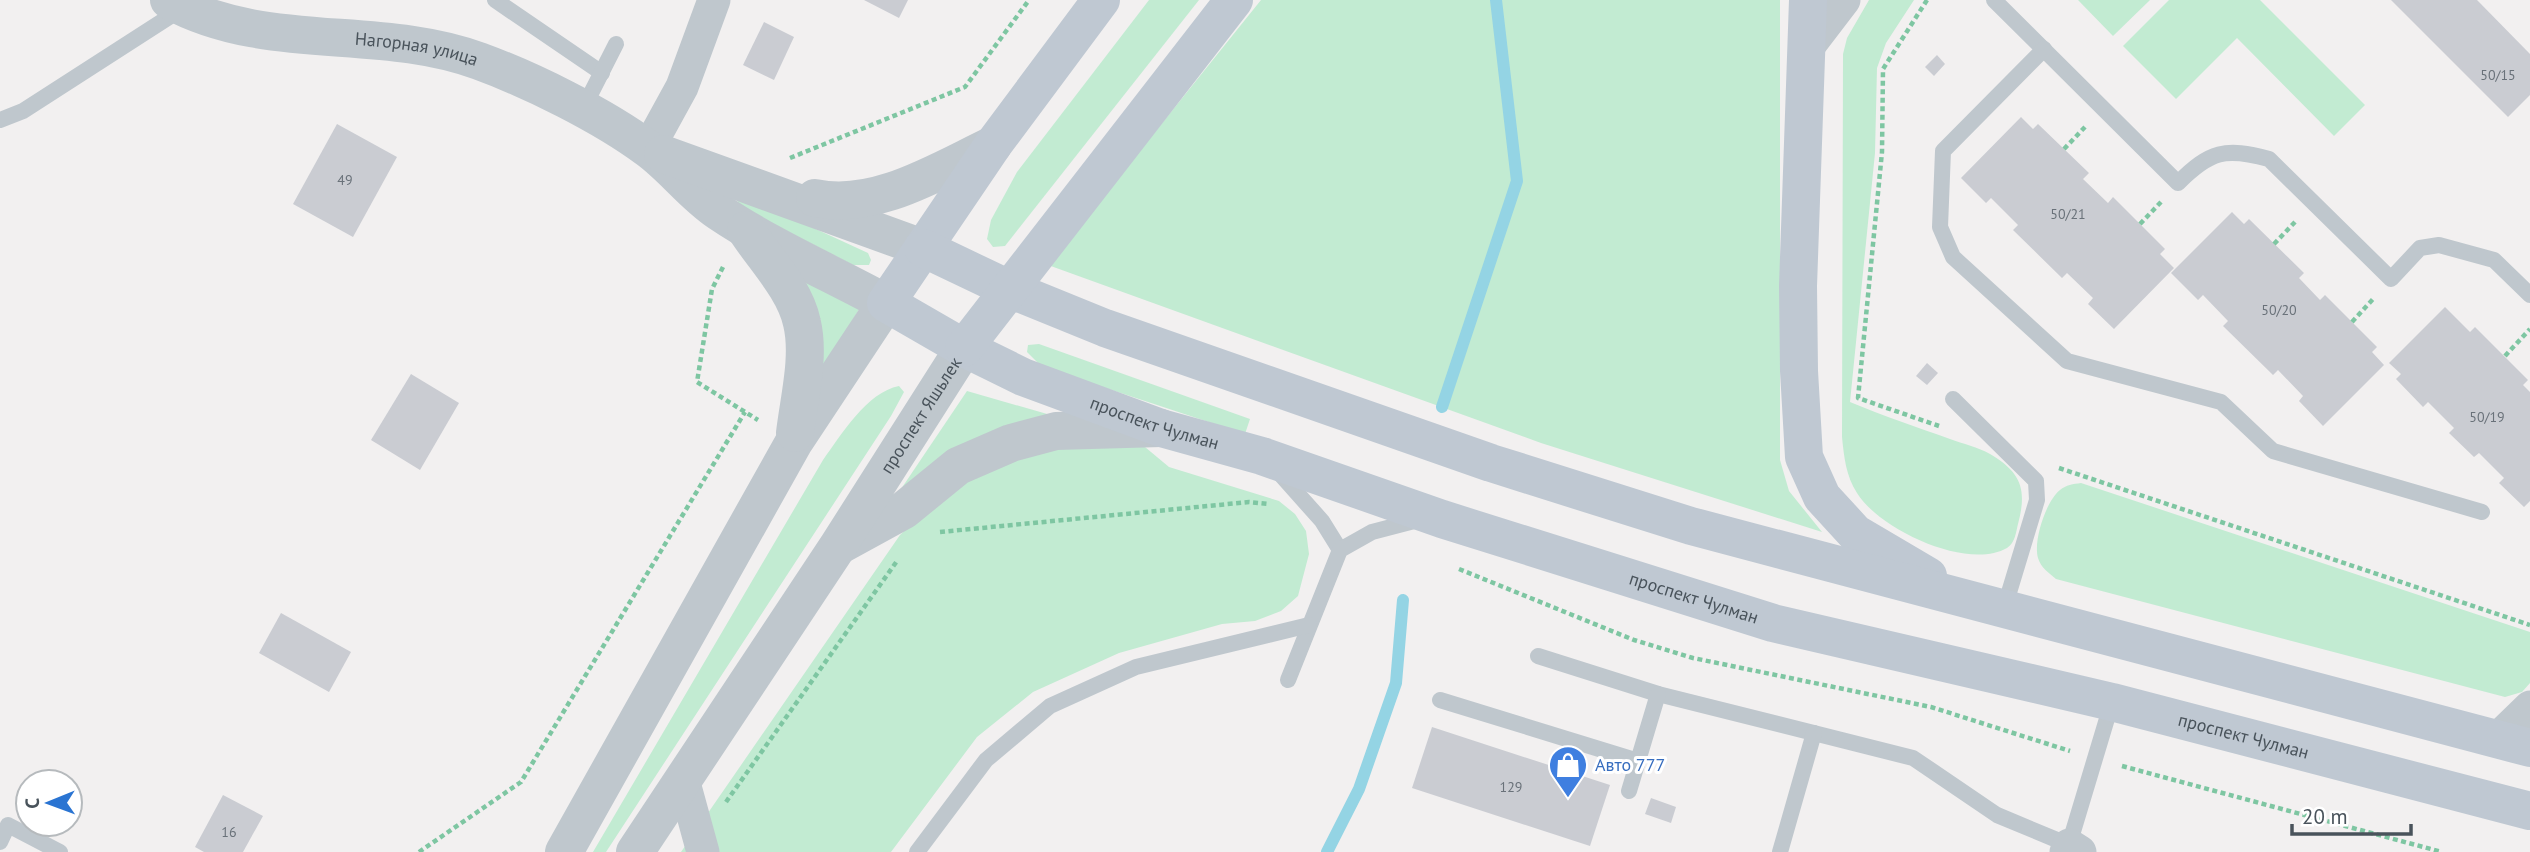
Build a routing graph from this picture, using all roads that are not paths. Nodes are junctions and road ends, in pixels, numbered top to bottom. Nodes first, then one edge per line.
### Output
1 (495, 0) edge
2 (714, 0) edge
3 (1101, 0) edge
4 (1234, 0) edge
5 (1808, 0) edge
6 (1844, 0) edge
7 (1994, 0) edge
8 (178, 3) edge
9 (617, 44) dead end
10 (2044, 49) junction
11 (1805, 51) junction
12 (602, 73) junction
13 (583, 109) junction
14 (0, 120) edge
15 (993, 145) junction
16 (648, 149) junction
17 (763, 188) junction
18 (735, 243) junction
19 (923, 248) junction
20 (1009, 289) junction
21 (2530, 295) edge
22 (886, 303) junction
23 (964, 348) junction
24 (1953, 399) dead end
25 (1161, 428) junction
26 (779, 433) junction
27 (1262, 456) junction
28 (2482, 512) dead end
29 (1442, 519) junction
30 (838, 546) junction
31 (1339, 550) junction
32 (1966, 600) junction
33 (2004, 609) junction
34 (1309, 625) junction
35 (1538, 656) dead end
36 (1289, 680) dead end
37 (1658, 694) junction
38 (1440, 700) dead end
39 (2112, 702) junction
40 (2530, 707) edge
41 (1814, 733) junction
42 (2513, 743) edge
43 (1638, 761) junction
44 (683, 779) junction
45 (1629, 791) dead end
46 (2530, 811) edge
47 (0, 842) edge
48 (701, 846) edge
49 (2072, 850) edge
50 (60, 852) edge
51 (564, 852) edge
52 (635, 852) edge
53 (917, 852) edge
54 (1780, 852) edge

1 - 12 lane
2 - 16 street
3 - 15 main road
4 - 20 main road, проспект Яшьлек
5 - 11 main road
6 - 11 street
7 - 10 lane
8 - 13 street, Нагорная улица
8 - 14 lane
9 - 12 lane
10 - 21 lane
10 - 28 lane
11 - 32 main road
12 - 13 lane
13 - 16 street, Нагорная улица
15 - 17 street
15 - 19 main road
16 - 17 street
16 - 18 street
17 - 19 street
18 - 22 street
18 - 26 street
19 - 20 main road
19 - 22 main road
20 - 23 main road, проспект Яшьлек
20 - 32 main road
22 - 23 main road, проспект Чулман
22 - 26 street
23 - 25 main road, проспект Чулман
23 - 30 street, проспект Яшьлек
24 - 33 lane
25 - 27 main road, проспект Чулман
25 - 30 street
26 - 51 street
27 - 29 main road, проспект Чулман
27 - 31 lane
29 - 31 lane
29 - 39 main road, проспект Чулман
30 - 44 street, проспект Яшьлек
31 - 34 lane
32 - 33 main road
33 - 42 main road
34 - 36 lane
34 - 53 lane
35 - 37 lane
37 - 41 lane
37 - 43 lane
38 - 43 lane
39 - 46 main road, проспект Чулман
39 - 49 lane
40 - 42 street
41 - 49 lane
41 - 54 lane
43 - 45 lane
44 - 48 street
44 - 52 street, проспект Яшьлек
47 - 50 lane

